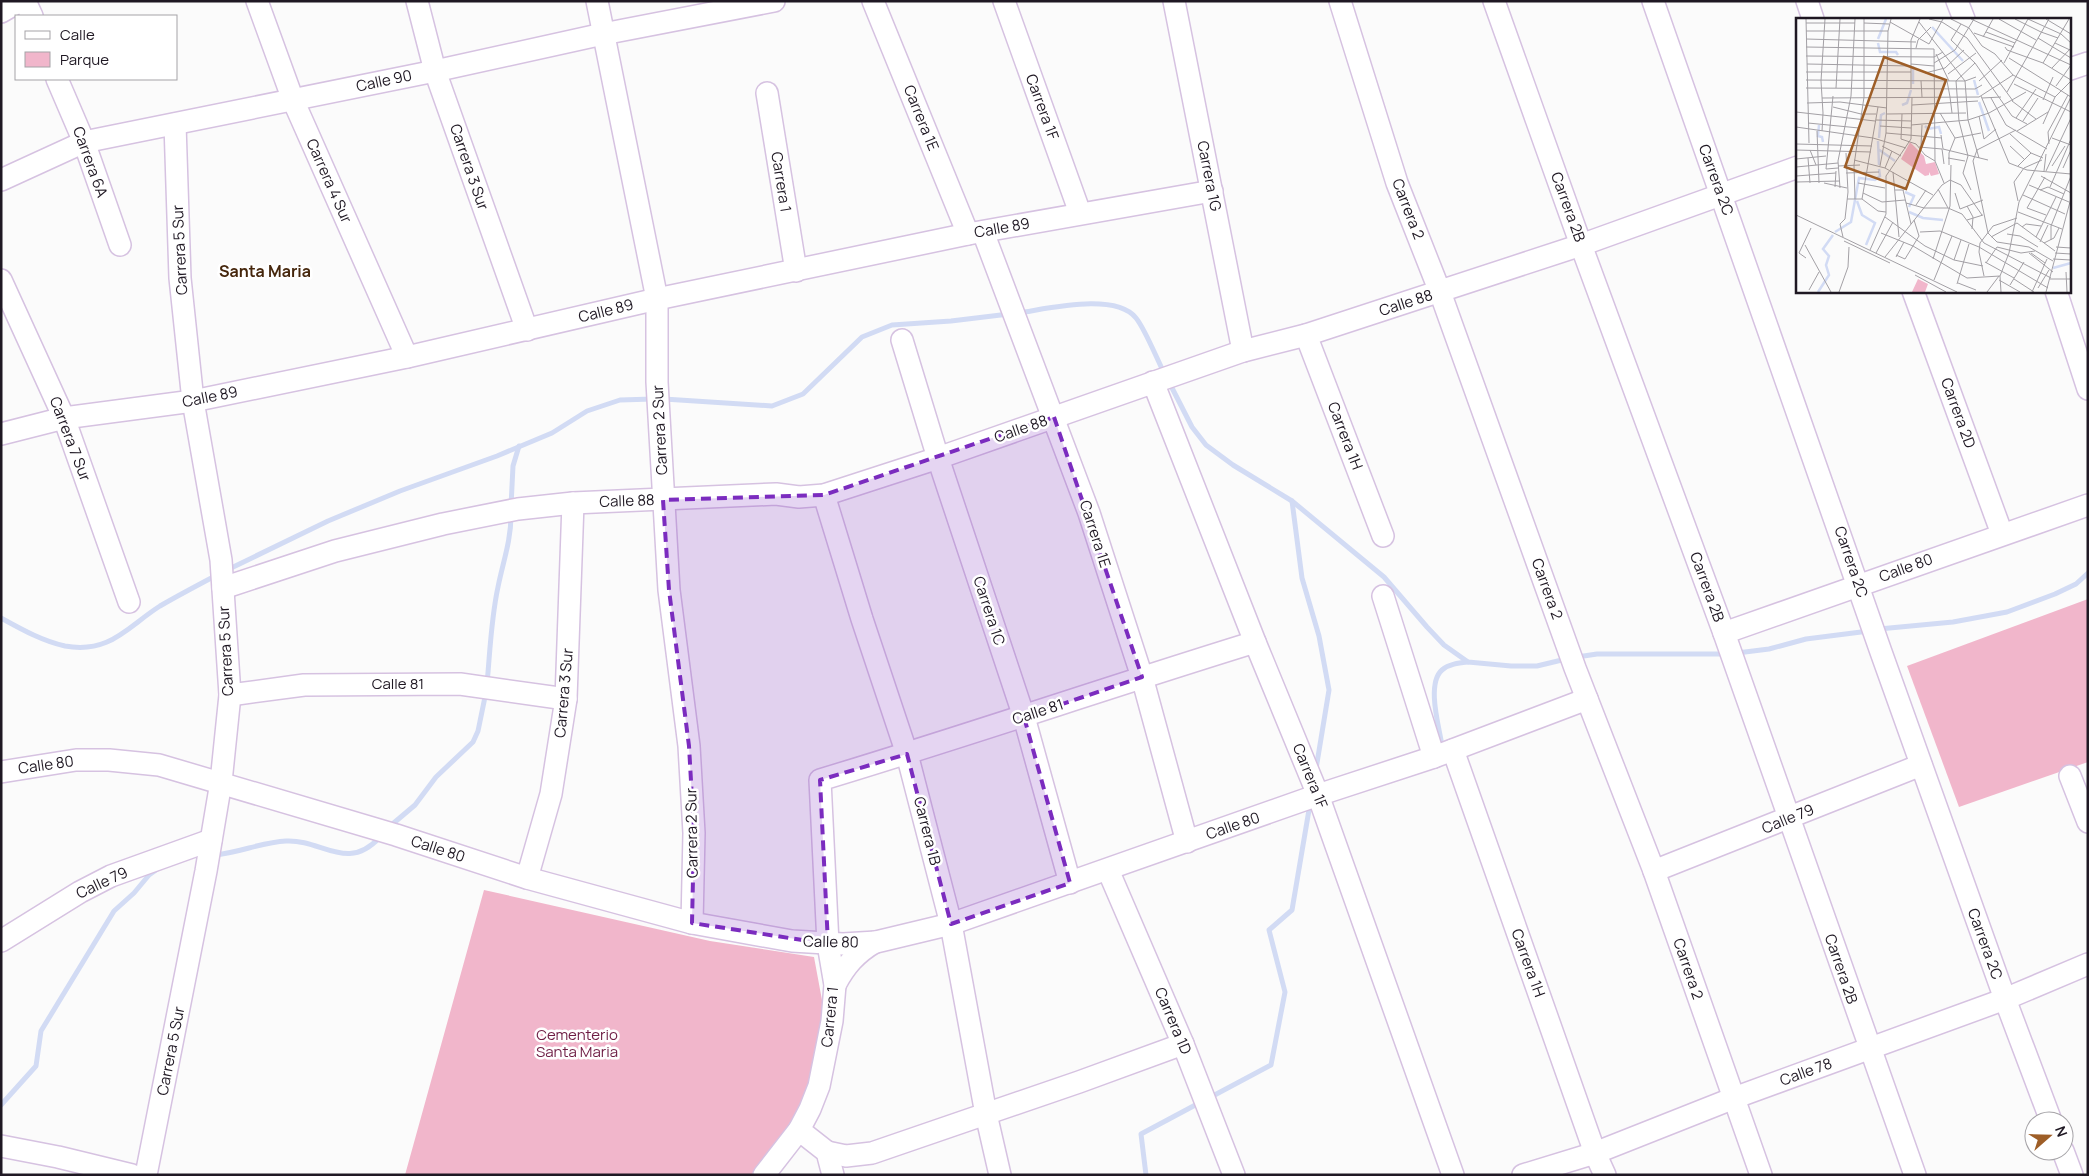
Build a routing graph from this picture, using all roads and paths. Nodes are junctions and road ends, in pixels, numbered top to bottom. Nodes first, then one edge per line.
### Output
1 (20, 1) edge
2 (26, 1) edge
3 (257, 1) edge
4 (417, 1) edge
5 (596, 1) edge
6 (774, 1) edge
7 (873, 1) edge
8 (1004, 1) edge
9 (1174, 1) edge
10 (1340, 1) edge
11 (1494, 1) edge
12 (1653, 1) edge
13 (1807, 1) edge
14 (1957, 1) edge
15 (735, 5) edge
16 (1, 12) edge
17 (32, 15) edge
18 (1813, 18) edge
19 (1964, 18) edge
20 (603, 34) junction
21 (2088, 63) edge
22 (2072, 68) edge
23 (435, 71) junction
24 (58, 80) edge
25 (767, 93) dead end
26 (293, 100) junction
27 (175, 124) junction
28 (84, 142) junction
29 (1796, 168) edge
30 (1, 180) edge
31 (1212, 191) junction
32 (1722, 194) junction
33 (1080, 213) junction
34 (976, 233) junction
35 (120, 245) dead end
36 (1581, 245) junction
37 (796, 271) junction
38 (1, 280) edge
39 (1440, 292) junction
40 (1913, 292) edge
41 (2056, 292) edge
42 (657, 299) junction
43 (527, 330) junction
44 (1306, 335) junction
45 (902, 340) dead end
46 (1243, 351) junction
47 (407, 358) junction
48 (1162, 379) junction
49 (2088, 389) edge
50 (193, 401) junction
51 (1054, 417) junction
52 (64, 418) junction
53 (1, 434) edge
54 (938, 458) junction
55 (824, 496) junction
56 (663, 500) junction
57 (573, 503) junction
58 (2088, 505) edge
59 (2002, 534) junction
60 (1383, 536) dead end
61 (222, 575) junction
62 (1859, 585) junction
63 (1384, 596) dead end
64 (129, 602) dead end
65 (1725, 637) junction
66 (1255, 642) junction
67 (1142, 677) junction
68 (230, 695) junction
69 (566, 699) junction
70 (1587, 699) junction
71 (1024, 717) junction
72 (907, 754) junction
73 (1443, 754) junction
74 (1921, 766) junction
75 (1, 772) edge
76 (2070, 776) dead end
77 (820, 780) joint
78 (221, 782) junction
79 (1318, 796) junction
80 (1788, 818) junction
81 (2088, 822) edge
82 (211, 840) junction
83 (1187, 842) junction
84 (1108, 870) junction
85 (1654, 871) junction
86 (527, 878) junction
87 (1070, 883) junction
88 (692, 923) junction
89 (951, 924) junction
90 (1, 941) edge
91 (876, 942) junction
92 (828, 944) junction
93 (2088, 964) edge
94 (835, 985) junction
95 (2005, 999) junction
96 (1183, 1044) junction
97 (1870, 1050) junction
98 (1734, 1098) junction
99 (2047, 1111) edge
100 (986, 1114) junction
101 (799, 1130) junction
102 (1, 1146) edge
103 (827, 1152) junction
104 (1595, 1152) junction
105 (2067, 1161) edge
106 (132, 1175) edge
107 (146, 1175) edge
108 (764, 1175) edge
109 (833, 1175) edge
110 (1000, 1175) edge
111 (1234, 1175) edge
112 (1453, 1175) edge
113 (1523, 1175) edge
114 (1605, 1175) edge
115 (1762, 1175) edge
116 (1915, 1175) edge
117 (2072, 1175) edge

1 - 16 street
2 - 17 street
3 - 26 street, Carrera 4 Sur
4 - 23 street, Carrera 3 Sur
5 - 20 street, Carrera 2 Sur
6 - 15 street, Calle 90
7 - 34 street, Carrera 1E
8 - 33 street, Carrera 1F
9 - 31 street, Carrera 1G
10 - 39 street, Carrera 2
11 - 36 street, Carrera 2B
12 - 32 street, Carrera 2C
13 - 18 street
14 - 19 street
15 - 20 street, Calle 90
20 - 23 street, Calle 90
20 - 42 street, Carrera 2 Sur
21 - 22 street
23 - 26 street, Calle 90
23 - 43 street, Carrera 3 Sur
24 - 28 street, Carrera 6A
25 - 37 street, Carrera 1
26 - 27 street, Calle 90
26 - 47 street, Carrera 4 Sur
27 - 28 street, Calle 90
27 - 50 street, Carrera 5 Sur
28 - 30 street, Calle 90
28 - 35 street, Carrera 6A
29 - 32 street, Calle 88
31 - 33 street, Calle 89
31 - 46 street, Carrera 1G
32 - 36 street, Calle 88
32 - 62 street, Carrera 2C
33 - 34 street, Calle 89
34 - 37 street, Calle 89
34 - 51 street, Carrera 1E
36 - 39 street, Calle 88
36 - 65 street, Carrera 2B
37 - 42 street, Calle 89
38 - 52 street, Carrera 7 Sur
39 - 44 street, Calle 88
39 - 70 street, Carrera 2
40 - 59 street, Carrera 2D
41 - 49 street
42 - 43 street, Calle 89
42 - 56 street, Carrera 2 Sur
43 - 47 street, Calle 89
44 - 46 street, Calle 88
44 - 60 street, Carrera 1H
45 - 54 street, Carrera 1C
46 - 48 street, Calle 88
47 - 50 street, Calle 89
48 - 51 street, Calle 88
48 - 66 street, Carrera 1F
50 - 52 street, Calle 89
50 - 61 street, Carrera 5 Sur
51 - 54 street, Calle 88
51 - 67 street, Carrera 1E
52 - 53 street, Calle 89
52 - 64 street, Carrera 7 Sur
54 - 55 street, Calle 88
54 - 71 street, Carrera 1C
55 - 56 street, Calle 88
55 - 72 street, Carrera 1B
56 - 57 street, Calle 88
56 - 88 street, Carrera 2 Sur
57 - 61 street, Calle 88
57 - 69 street, Carrera 3 Sur
58 - 59 street, Calle 80
59 - 62 street, Calle 80
61 - 68 street, Carrera 5 Sur
62 - 65 street, Calle 80
62 - 74 street, Carrera 2C
63 - 73 street, Carrera 1H
65 - 80 street, Carrera 2B
66 - 67 street, Calle 81
66 - 79 street, Carrera 1F
67 - 71 street, Calle 81
67 - 83 street, Carrera 1E
68 - 69 street, Calle 81
68 - 78 street, Carrera 5 Sur
69 - 86 street, Carrera 3 Sur
70 - 73 street, Calle 80
70 - 85 street, Carrera 2
71 - 72 street, Calle 81
71 - 87 street, Carrera 1C
72 - 77 street, Calle 81
72 - 89 street, Carrera 1B
73 - 79 street, Calle 80
73 - 104 street, Carrera 1H
74 - 80 street, Calle 79
74 - 95 street, Carrera 2C
75 - 78 street, Calle 80
76 - 81 street
77 - 92 street, Carrera 1
78 - 82 street, Carrera 5 Sur
78 - 86 street, Calle 80
79 - 83 street, Calle 80
79 - 112 street, Carrera 1F
80 - 85 street, Calle 79
80 - 97 street, Carrera 2B
82 - 90 street, Calle 79
82 - 107 street, Carrera 5 Sur
83 - 84 street, Calle 80
84 - 87 street, Calle 80
84 - 96 street, Carrera 1D
85 - 98 street, Carrera 2
86 - 88 street, Calle 80
87 - 89 street, Calle 80
88 - 92 street, Calle 80
89 - 91 street, Calle 80
89 - 100 street, Carrera 1B
91 - 92 street, Calle 80
91 - 94 street, Calle 80
92 - 94 street, Carrera 1
93 - 95 street, Calle 78
94 - 101 street, Carrera 1
95 - 97 street, Calle 78
95 - 99 street, Carrera 2C
96 - 100 street
96 - 111 street, Carrera 1D
97 - 98 street, Calle 78
97 - 116 street, Carrera 2B
98 - 104 street, Calle 78
98 - 115 street, Carrera 2
100 - 103 street
100 - 110 street, Carrera 1B
101 - 103 street
101 - 108 street, Carrera 1
102 - 106 street
103 - 109 street
104 - 113 street, Calle 78
104 - 114 street, Carrera 1H
105 - 117 street

